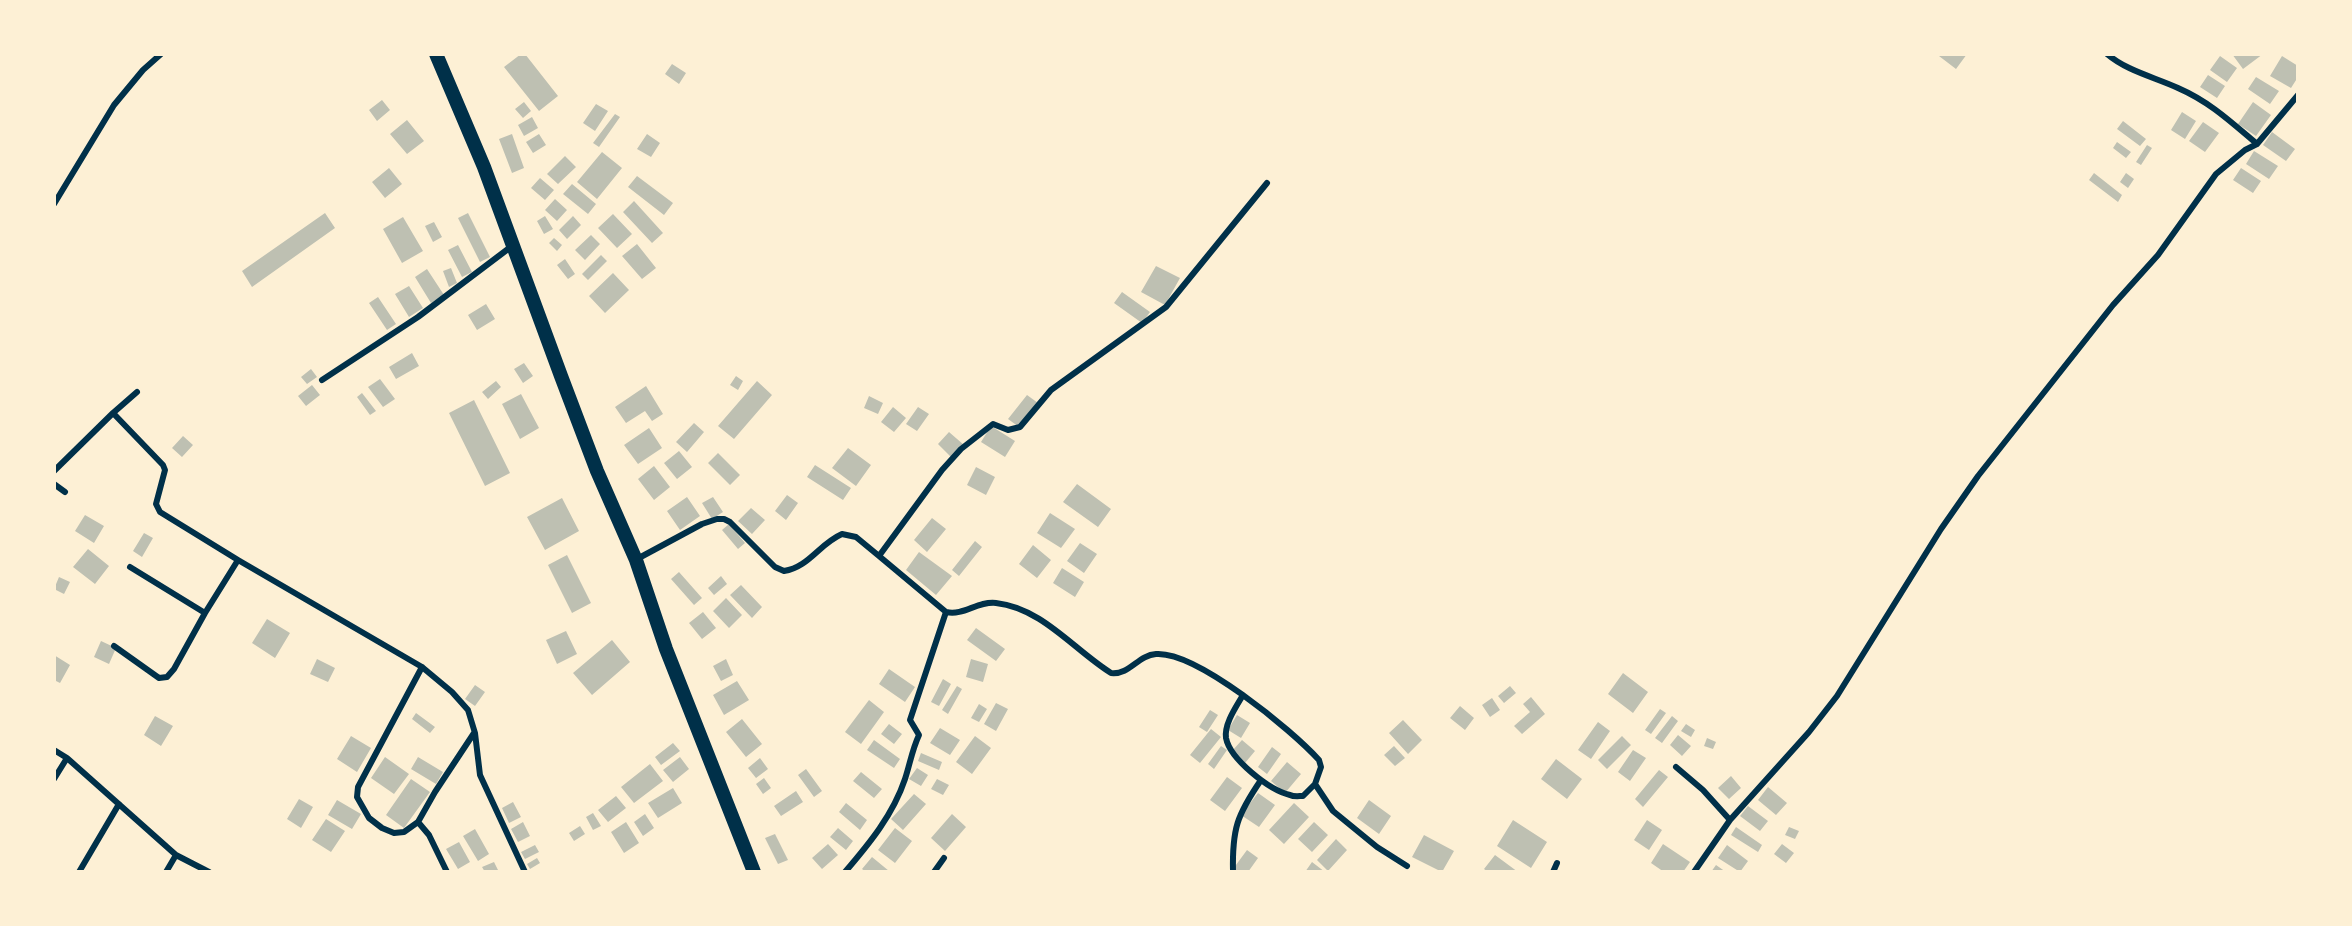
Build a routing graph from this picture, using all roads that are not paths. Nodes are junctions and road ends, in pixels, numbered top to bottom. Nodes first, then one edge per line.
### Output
1 (161, 54) edge
2 (436, 54) edge
3 (2107, 54) edge
4 (2298, 95) edge
5 (2257, 144) junction
6 (1267, 183) dead end
7 (54, 204) edge
8 (512, 246) junction
9 (322, 380) dead end
10 (137, 392) dead end
11 (113, 413) junction
12 (54, 471) edge
13 (54, 484) edge
14 (65, 492) dead end
15 (879, 556) junction
16 (238, 560) junction
17 (636, 560) junction
18 (130, 567) dead end
19 (946, 612) junction
20 (205, 613) junction
21 (114, 646) dead end
22 (422, 667) junction
23 (1243, 695) junction
24 (475, 733) junction
25 (54, 750) edge
26 (67, 758) junction
27 (1676, 767) dead end
28 (54, 779) edge
29 (1261, 780) junction
30 (1315, 784) junction
31 (119, 804) junction
32 (1730, 820) junction
33 (418, 822) junction
34 (176, 855) junction
35 (944, 858) dead end
36 (1557, 863) dead end
37 (1407, 866) dead end
38 (79, 872) edge
39 (166, 872) edge
40 (208, 872) edge
41 (447, 872) edge
42 (525, 872) edge
43 (754, 872) edge
44 (845, 872) edge
45 (934, 872) edge
46 (1233, 872) edge
47 (1553, 872) edge
48 (1694, 872) edge

1 - 7 street
2 - 8 main road
3 - 5 street
4 - 5 street
5 - 32 street
6 - 15 street
8 - 9 street
8 - 17 main road
10 - 11 street
11 - 12 street
11 - 16 street
13 - 14 street
15 - 17 street
15 - 19 street
16 - 20 street
16 - 22 street
17 - 43 main road
18 - 20 street
19 - 23 street
19 - 44 street
20 - 21 street
22 - 24 street
22 - 33 street
23 - 29 street
23 - 30 street
24 - 33 street
24 - 42 street
25 - 26 street
26 - 28 street
26 - 31 street
27 - 32 street
29 - 30 street
29 - 46 street
30 - 37 street
31 - 34 street
31 - 38 street
32 - 48 street
33 - 41 street
34 - 39 street
34 - 40 street
35 - 45 street
36 - 47 street

